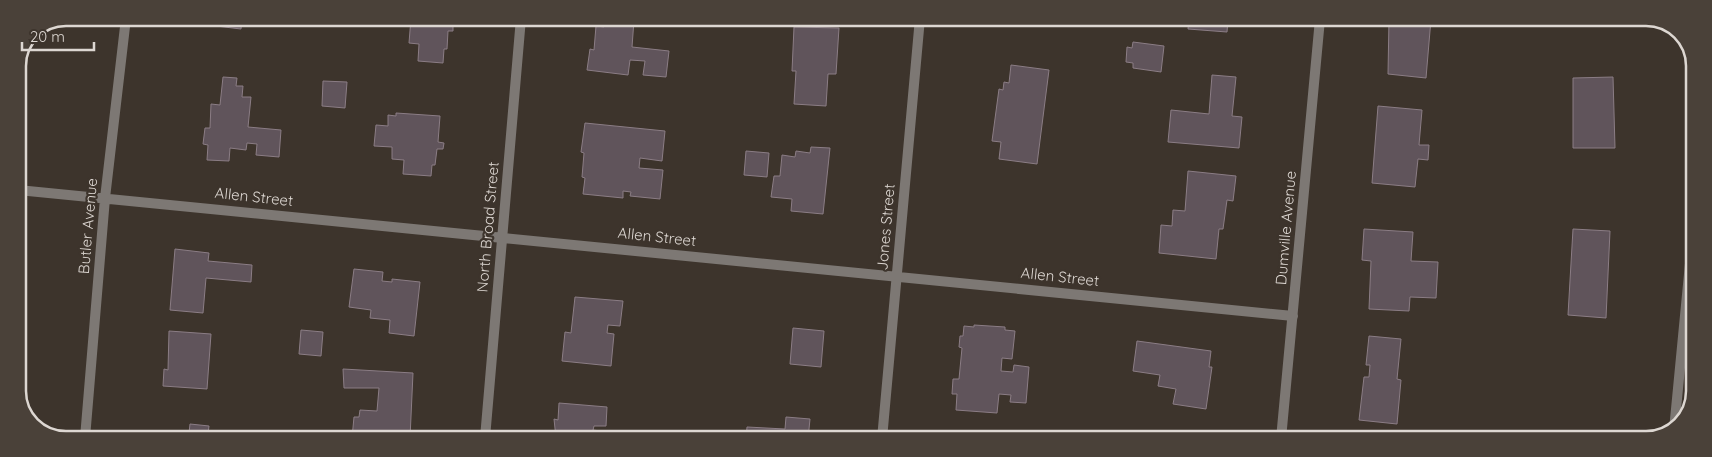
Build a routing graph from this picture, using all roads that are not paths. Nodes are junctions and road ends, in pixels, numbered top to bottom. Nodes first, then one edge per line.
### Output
1 (125, 26) edge
2 (521, 26) edge
3 (919, 26) edge
4 (1319, 26) edge
5 (26, 191) edge
6 (105, 198) junction
7 (502, 237) junction
8 (897, 276) junction
9 (1686, 305) edge
10 (1292, 316) junction
11 (1675, 418) edge
12 (86, 431) edge
13 (486, 431) edge
14 (883, 431) edge
15 (1282, 431) edge

1 - 6 street, Butler Avenue
2 - 7 street, North Broad Street
3 - 8 street, Jones Street
4 - 10 street, Dumville Avenue
5 - 6 street, Allen Street
6 - 7 street, Allen Street
6 - 12 street, Butler Avenue
7 - 8 street, Allen Street
7 - 13 street, North Broad Street
8 - 10 street, Allen Street
8 - 14 street, Jones Street
9 - 11 street
10 - 15 street, Dumville Avenue

